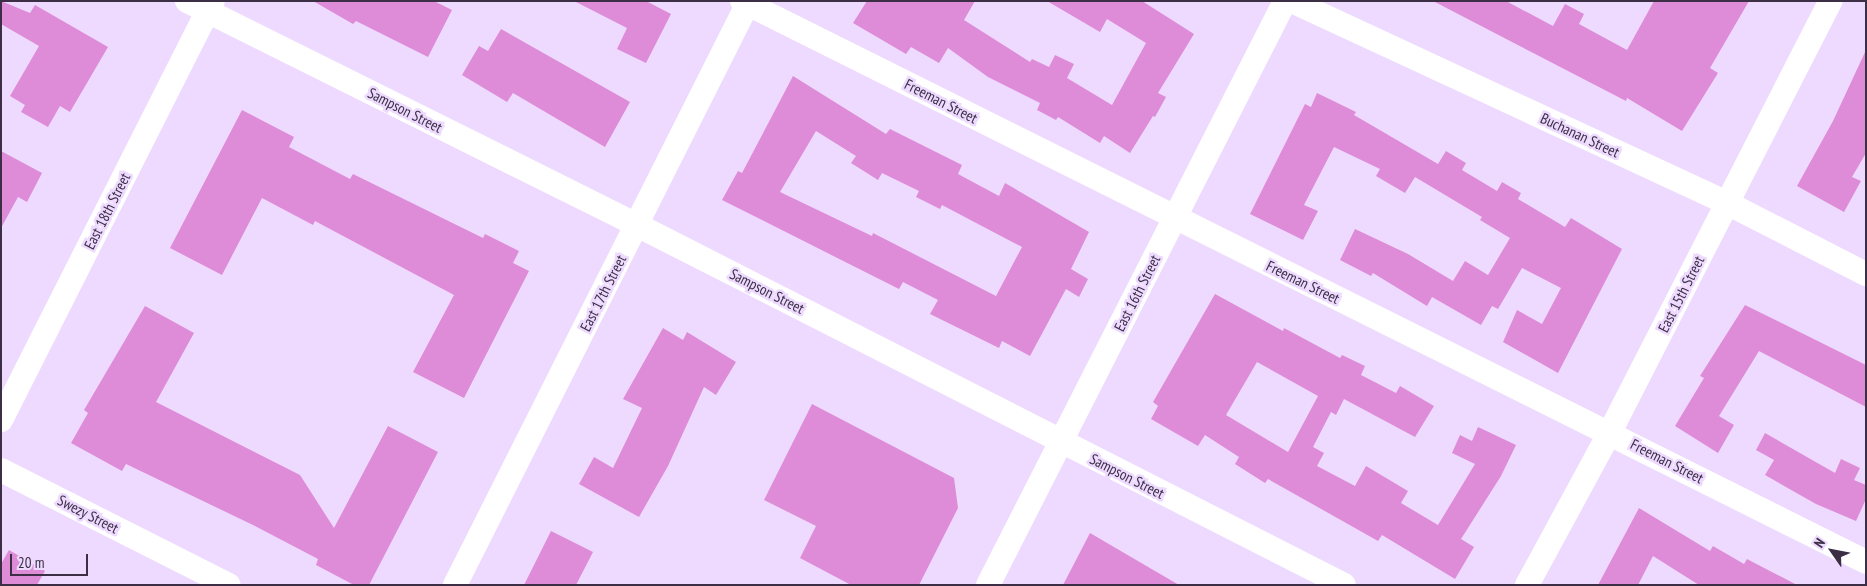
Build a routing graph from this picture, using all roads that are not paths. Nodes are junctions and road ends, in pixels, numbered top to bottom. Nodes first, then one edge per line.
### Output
1 (187, 1) edge
2 (1284, 1) edge
3 (1292, 1) edge
4 (1831, 1) edge
5 (746, 2) edge
6 (211, 6) edge
7 (1727, 204) junction
8 (1174, 219) junction
9 (638, 226) junction
10 (1866, 274) edge
11 (1, 420) edge
12 (1610, 432) junction
13 (1060, 443) junction
14 (1, 470) edge
15 (1866, 562) edge
16 (229, 585) edge
17 (455, 585) edge
18 (988, 585) edge
19 (1344, 585) edge
20 (1527, 585) edge

1 - 6 street, Sampson Street
2 - 8 street, East 16th Street
3 - 7 street, Buchanan Street
4 - 7 street, East 15th Street
5 - 8 street, Freeman Street
5 - 9 street, East 17th Street
6 - 9 street, Sampson Street
6 - 11 street, East 18th Street
7 - 10 street, Buchanan Street
7 - 12 street, East 15th Street
8 - 12 street, Freeman Street
8 - 13 street, East 16th Street
9 - 13 street, Sampson Street
9 - 17 street, East 17th Street
12 - 15 street, Freeman Street
12 - 20 street, East 15th Street
13 - 18 street, East 16th Street
13 - 19 street, Sampson Street
14 - 16 street, Swezy Street

